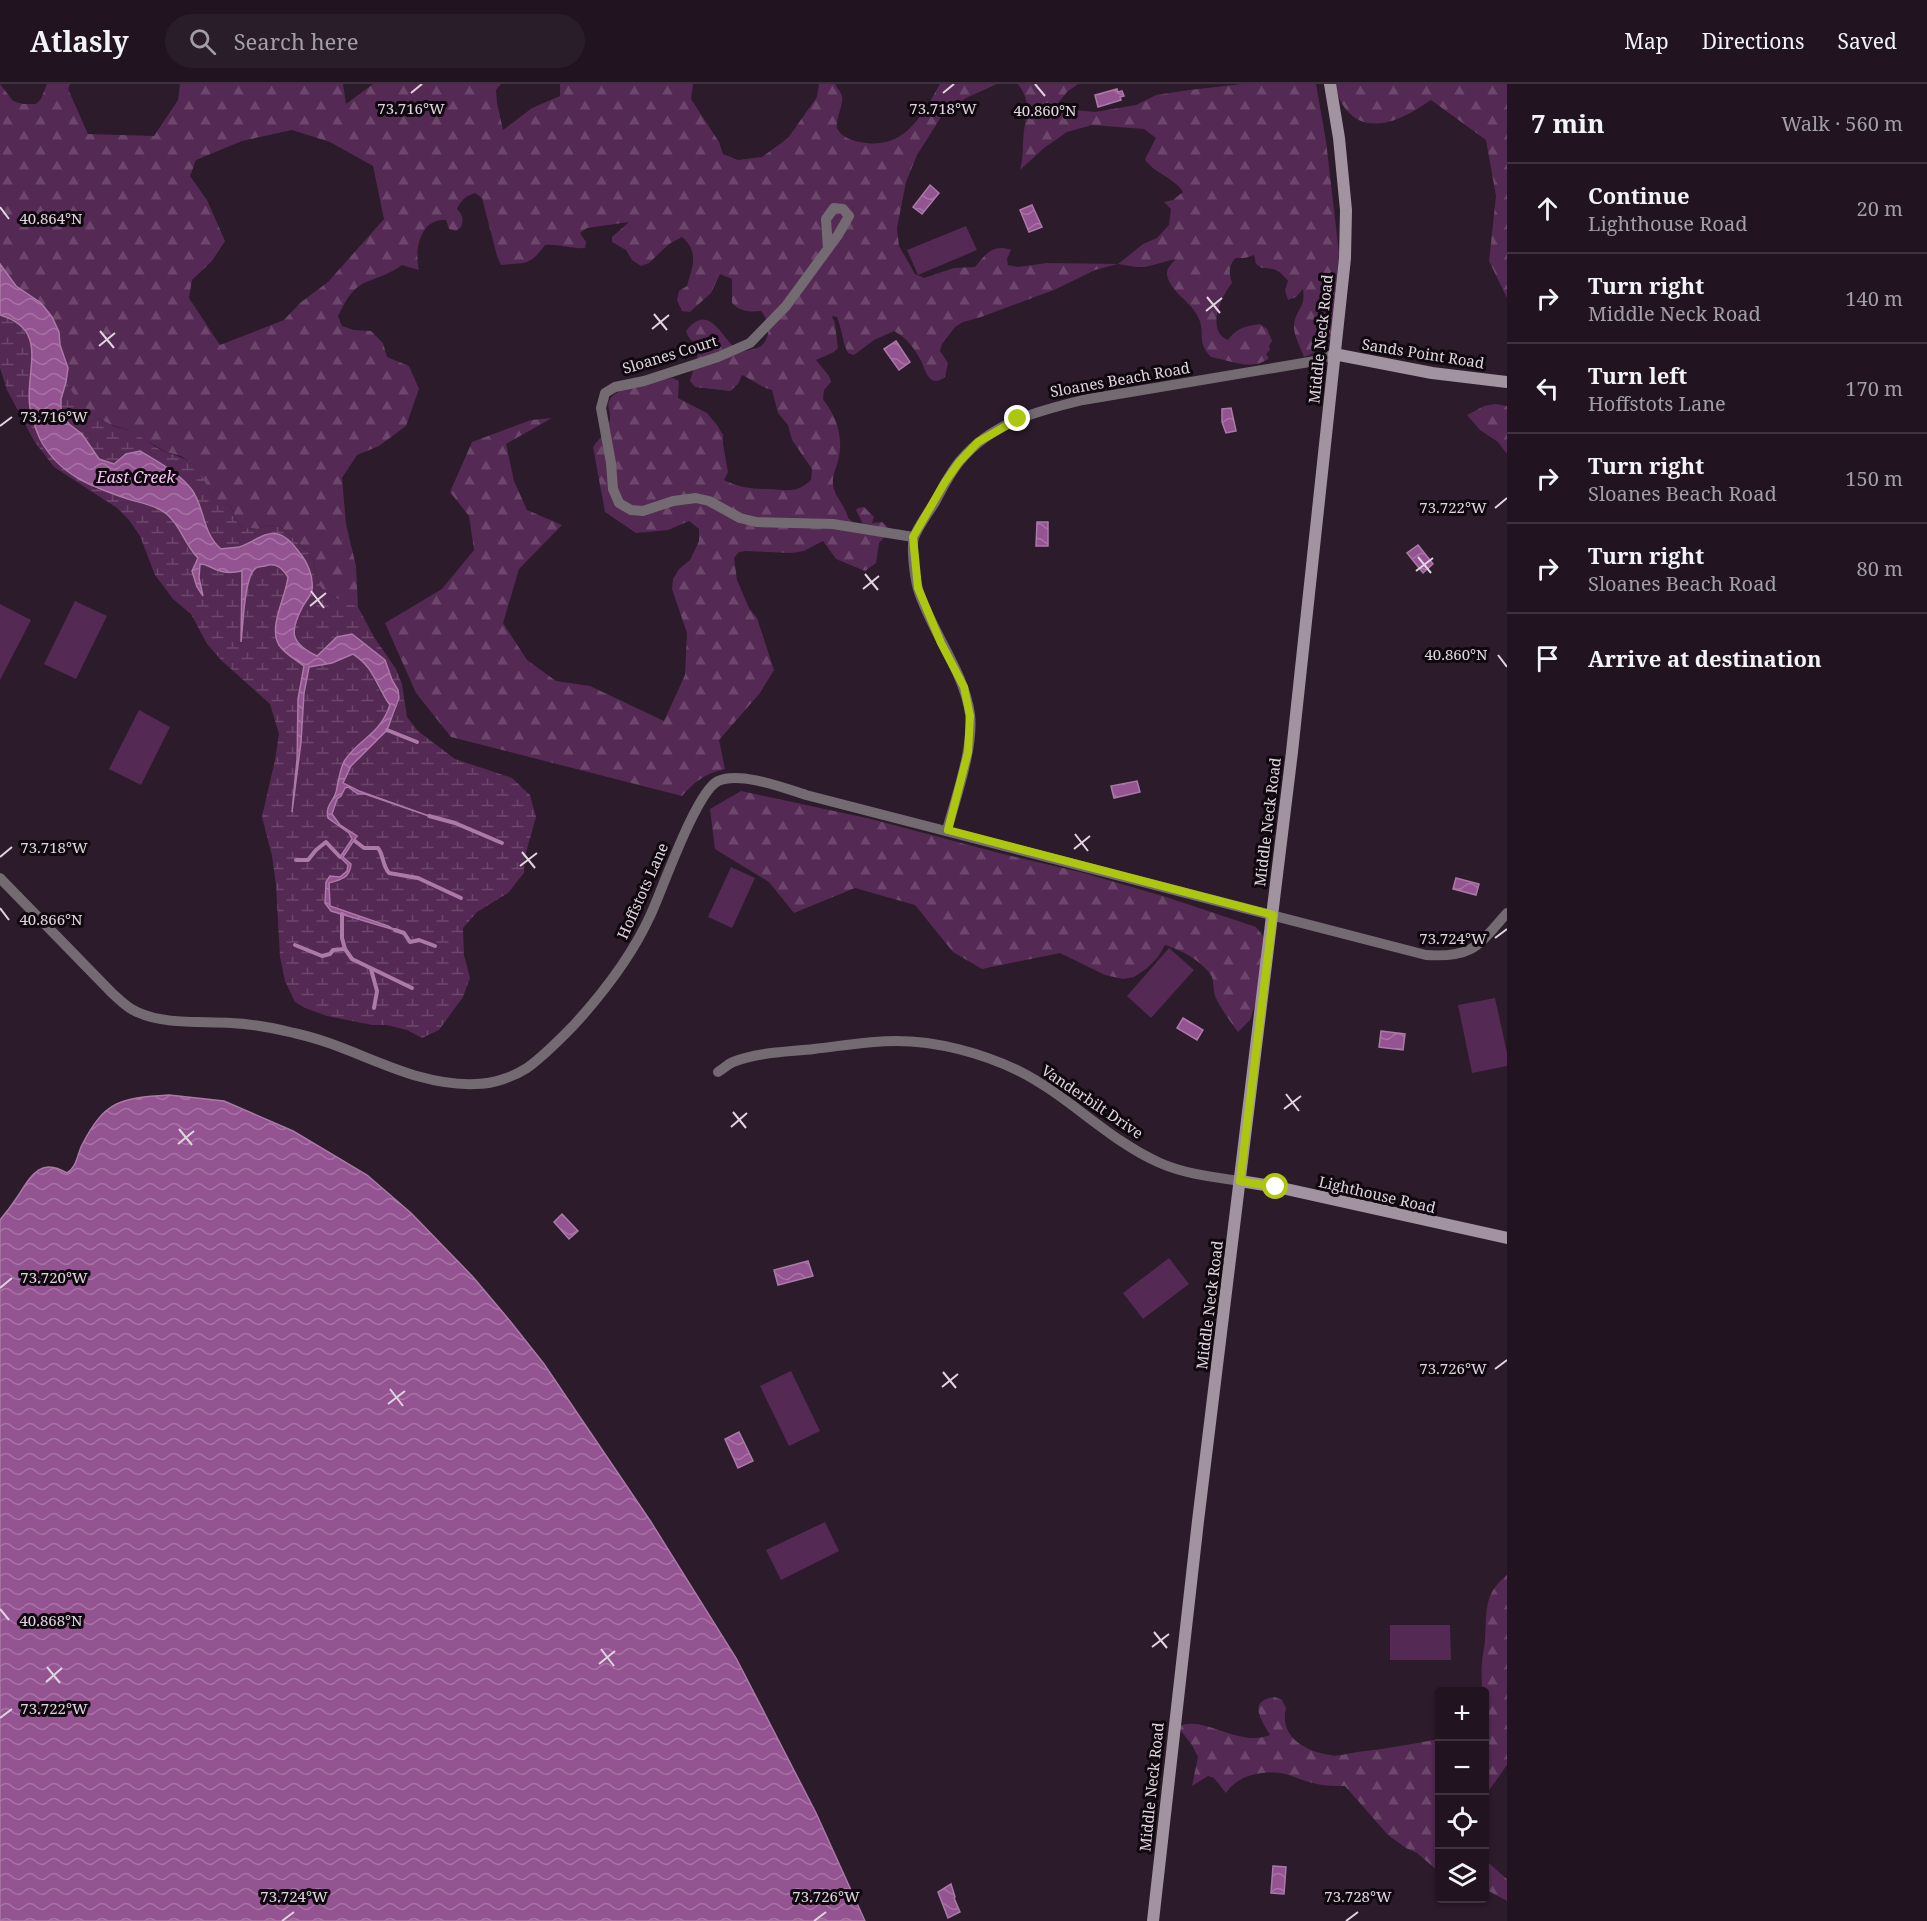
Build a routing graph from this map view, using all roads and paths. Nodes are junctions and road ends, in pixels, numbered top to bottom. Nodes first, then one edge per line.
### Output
1 (1330, 84) edge
2 (828, 249) dead end
3 (1334, 354) junction
4 (1507, 382) edge
5 (913, 537) junction
6 (948, 830) junction
7 (0, 878) edge
8 (1507, 913) edge
9 (1273, 915) junction
10 (718, 1072) dead end
11 (1240, 1181) junction
12 (1507, 1238) edge
13 (1153, 1921) edge

1 - 3 street, Middle Neck Road
2 - 5 street, Sloanes Court
3 - 4 street, Sands Point Road
3 - 5 street, Sloanes Beach Road
3 - 9 street, Middle Neck Road
5 - 6 street
6 - 7 street, Hoffstots Lane
6 - 9 street, Hoffstots Lane
8 - 9 street, Hoffstots Lane
9 - 11 street, Middle Neck Road
10 - 11 street, Vanderbilt Drive
11 - 12 street, Lighthouse Road
11 - 13 street, Middle Neck Road

